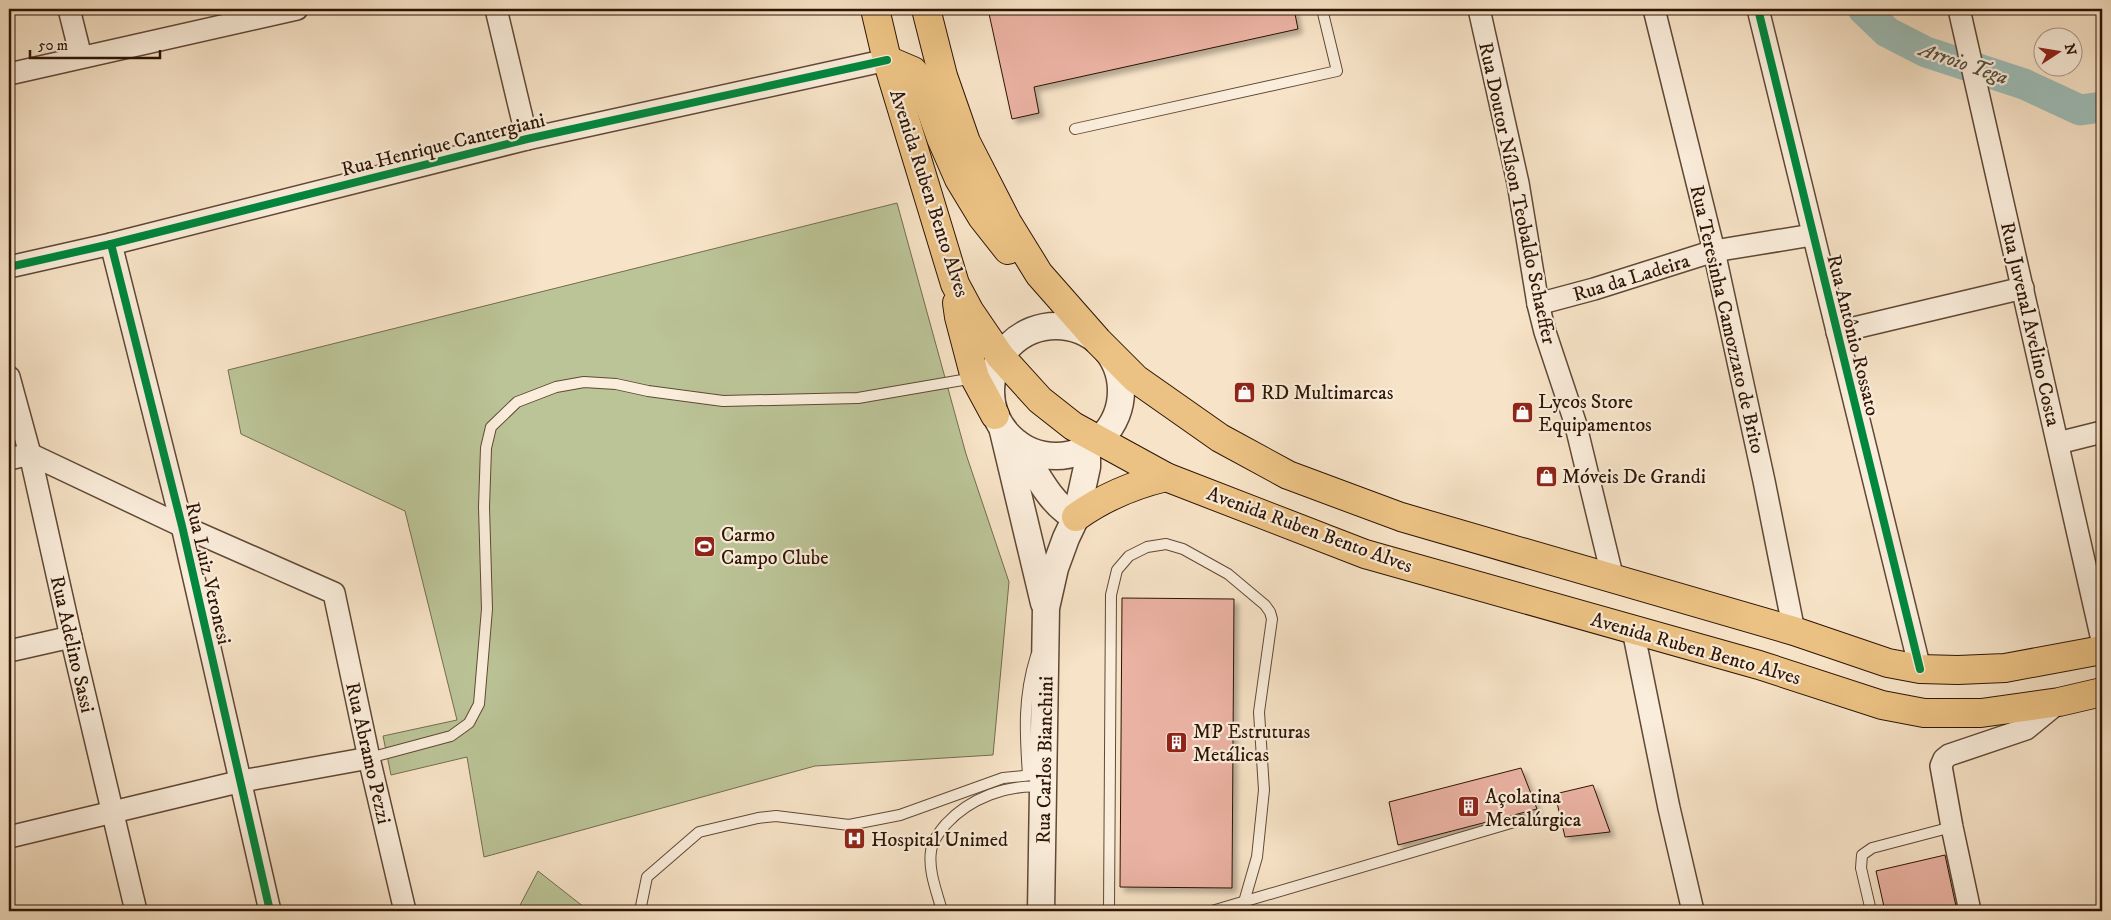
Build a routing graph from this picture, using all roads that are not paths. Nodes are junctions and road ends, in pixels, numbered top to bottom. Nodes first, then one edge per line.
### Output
1 (69, 9) edge
2 (297, 9) edge
3 (496, 9) edge
4 (875, 9) edge
5 (926, 9) edge
6 (1322, 9) edge
7 (1479, 9) edge
8 (1654, 9) edge
9 (1758, 9) edge
10 (1960, 15) edge
11 (81, 57) junction
12 (887, 60) junction
13 (9, 74) edge
14 (1076, 129) dead end
15 (527, 139) junction
16 (1812, 235) junction
17 (111, 244) junction
18 (1714, 251) junction
19 (9, 267) edge
20 (1039, 274) junction
21 (955, 284) junction
22 (2023, 288) junction
23 (1538, 304) junction
24 (1837, 332) junction
25 (1098, 341) junction
26 (1000, 356) junction
27 (9, 377) edge
28 (975, 378) junction
29 (1005, 430) junction
30 (2102, 432) edge
31 (2058, 442) junction
32 (1093, 444) junction
33 (30, 454) junction
34 (9, 459) edge
35 (1166, 477) junction
36 (1076, 517) junction
37 (182, 526) junction
38 (1613, 579) junction
39 (1046, 615) junction
40 (1633, 630) junction
41 (1794, 632) junction
42 (71, 637) junction
43 (2102, 640) edge
44 (2102, 650) edge
45 (9, 651) edge
46 (1920, 669) junction
47 (2102, 692) edge
48 (2059, 702) junction
49 (369, 758) junction
50 (1038, 779) junction
51 (242, 781) junction
52 (971, 790) junction
53 (977, 801) junction
54 (113, 813) junction
55 (1521, 820) dead end
56 (1952, 828) junction
57 (9, 837) edge
58 (1244, 902) junction
59 (136, 911) edge
60 (270, 911) edge
61 (405, 911) edge
62 (640, 911) edge
63 (942, 911) edge
64 (1041, 911) edge
65 (1109, 911) edge
66 (1212, 911) edge
67 (1693, 911) edge
68 (1871, 911) edge
69 (1970, 911) edge

1 - 11 street
2 - 11 street
3 - 15 street
4 - 12 main road, Avenida Ruben Bento Alves
5 - 20 main road, Avenida Ruben Bento Alves
6 - 14 lane
7 - 23 street, Rua Doutor Nílson Teobaldo Schaeffer
8 - 18 street, Rua Teresinha Camozzato de Brito
9 - 16 street, Rua Antônio Rossato
10 - 22 street, Rua Juvenal Avelino Costa
11 - 13 street
12 - 15 street, Rua Henrique Cantergiani
12 - 20 main road
12 - 21 main road, Avenida Ruben Bento Alves
15 - 17 street, Rua Henrique Cantergiani
16 - 18 street, Rua da Ladeira
16 - 24 street, Rua Antônio Rossato
17 - 19 street, Rua Henrique Cantergiani
17 - 37 street, Rua Luiz Veronesi
18 - 23 street, Rua da Ladeira
18 - 41 street, Rua Teresinha Camozzato de Brito
20 - 25 main road, Avenida Ruben Bento Alves
21 - 26 main road, Avenida Ruben Bento Alves
21 - 28 main road
22 - 24 street
22 - 31 street, Rua Juvenal Avelino Costa
23 - 38 street, Rua Doutor Nílson Teobaldo Schaeffer
24 - 46 street, Rua Antônio Rossato
25 - 26 street
25 - 32 street
25 - 38 main road, Avenida Ruben Bento Alves
26 - 29 street, Rua Carlos Bianchini
26 - 32 main road, Avenida Ruben Bento Alves
27 - 33 street, Rua Adelino Sassi
28 - 29 main road
28 - 49 lane
29 - 32 street
29 - 36 street
29 - 39 street, Rua Carlos Bianchini
30 - 31 street
31 - 43 street, Rua Juvenal Avelino Costa
32 - 35 main road, Avenida Ruben Bento Alves
32 - 36 street, Rua Carlos Bianchini
33 - 34 street
33 - 37 street
33 - 42 street, Rua Adelino Sassi
35 - 36 main road
35 - 40 main road, Avenida Ruben Bento Alves
36 - 39 street, Rua Carlos Bianchini
37 - 49 street, Rua Abramo Pezzi
37 - 51 street, Rua Luiz Veronesi
38 - 41 main road, Avenida Ruben Bento Alves
39 - 50 street, Rua Carlos Bianchini
40 - 48 main road, Avenida Ruben Bento Alves
40 - 67 street
41 - 46 main road, Avenida Ruben Bento Alves
42 - 45 street
42 - 54 street, Rua Adelino Sassi
44 - 46 main road, Avenida Ruben Bento Alves
47 - 48 main road, Avenida Ruben Bento Alves
48 - 56 street
49 - 51 street
49 - 61 street, Rua Abramo Pezzi
50 - 52 lane
50 - 53 lane
50 - 64 street, Rua Carlos Bianchini
51 - 54 street
51 - 60 street, Rua Luiz Veronesi
52 - 53 lane
52 - 62 lane
53 - 63 lane
54 - 57 street
54 - 59 street, Rua Adelino Sassi
55 - 58 lane
56 - 68 lane
56 - 69 street
58 - 65 lane
58 - 66 lane

